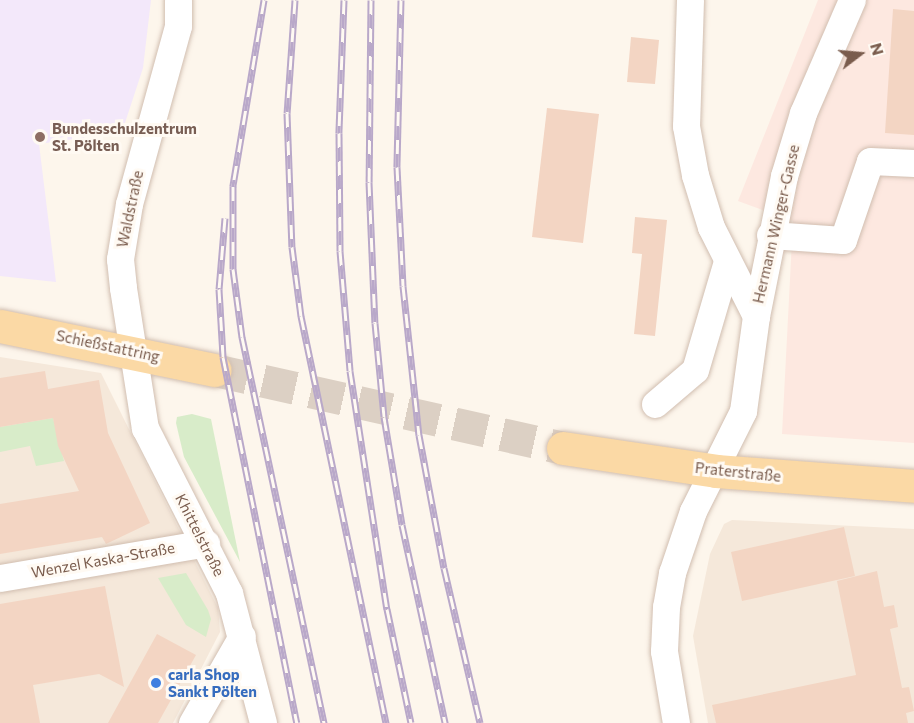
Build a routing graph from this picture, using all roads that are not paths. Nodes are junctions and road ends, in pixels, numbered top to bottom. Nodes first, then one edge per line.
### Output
1 (178, 0) edge
2 (690, 0) edge
3 (852, 0) edge
4 (914, 163) edge
5 (770, 235) junction
6 (727, 261) junction
7 (756, 316) junction
8 (0, 326) edge
9 (133, 351) junction
10 (215, 370) tunnel mouth
11 (655, 404) dead end
12 (563, 448) tunnel mouth
13 (716, 471) junction
14 (914, 486) edge
15 (206, 543) junction
16 (0, 578) edge
17 (242, 636) junction
18 (192, 723) edge
19 (262, 723) edge
20 (676, 723) edge

1 - 9 street, Waldstraße
2 - 6 street, Hermann Winger-Gasse
3 - 5 street, Hermann Winger-Gasse
4 - 5 street
5 - 7 street, Hermann Winger-Gasse
6 - 7 street, Hermann Winger-Gasse
6 - 11 street
7 - 13 street, Hermann Winger-Gasse
8 - 9 main road, Schießstattring
9 - 10 main road, Schießstattring
9 - 15 street, Khittelstraße
12 - 13 main road, Praterstraße
13 - 14 main road, Praterstraße
13 - 20 street, Hermann Winger-Gasse
15 - 16 street, Wenzel Kaska-Straße
15 - 17 street, Khittelstraße
17 - 18 street
17 - 19 street, Khittelstraße

